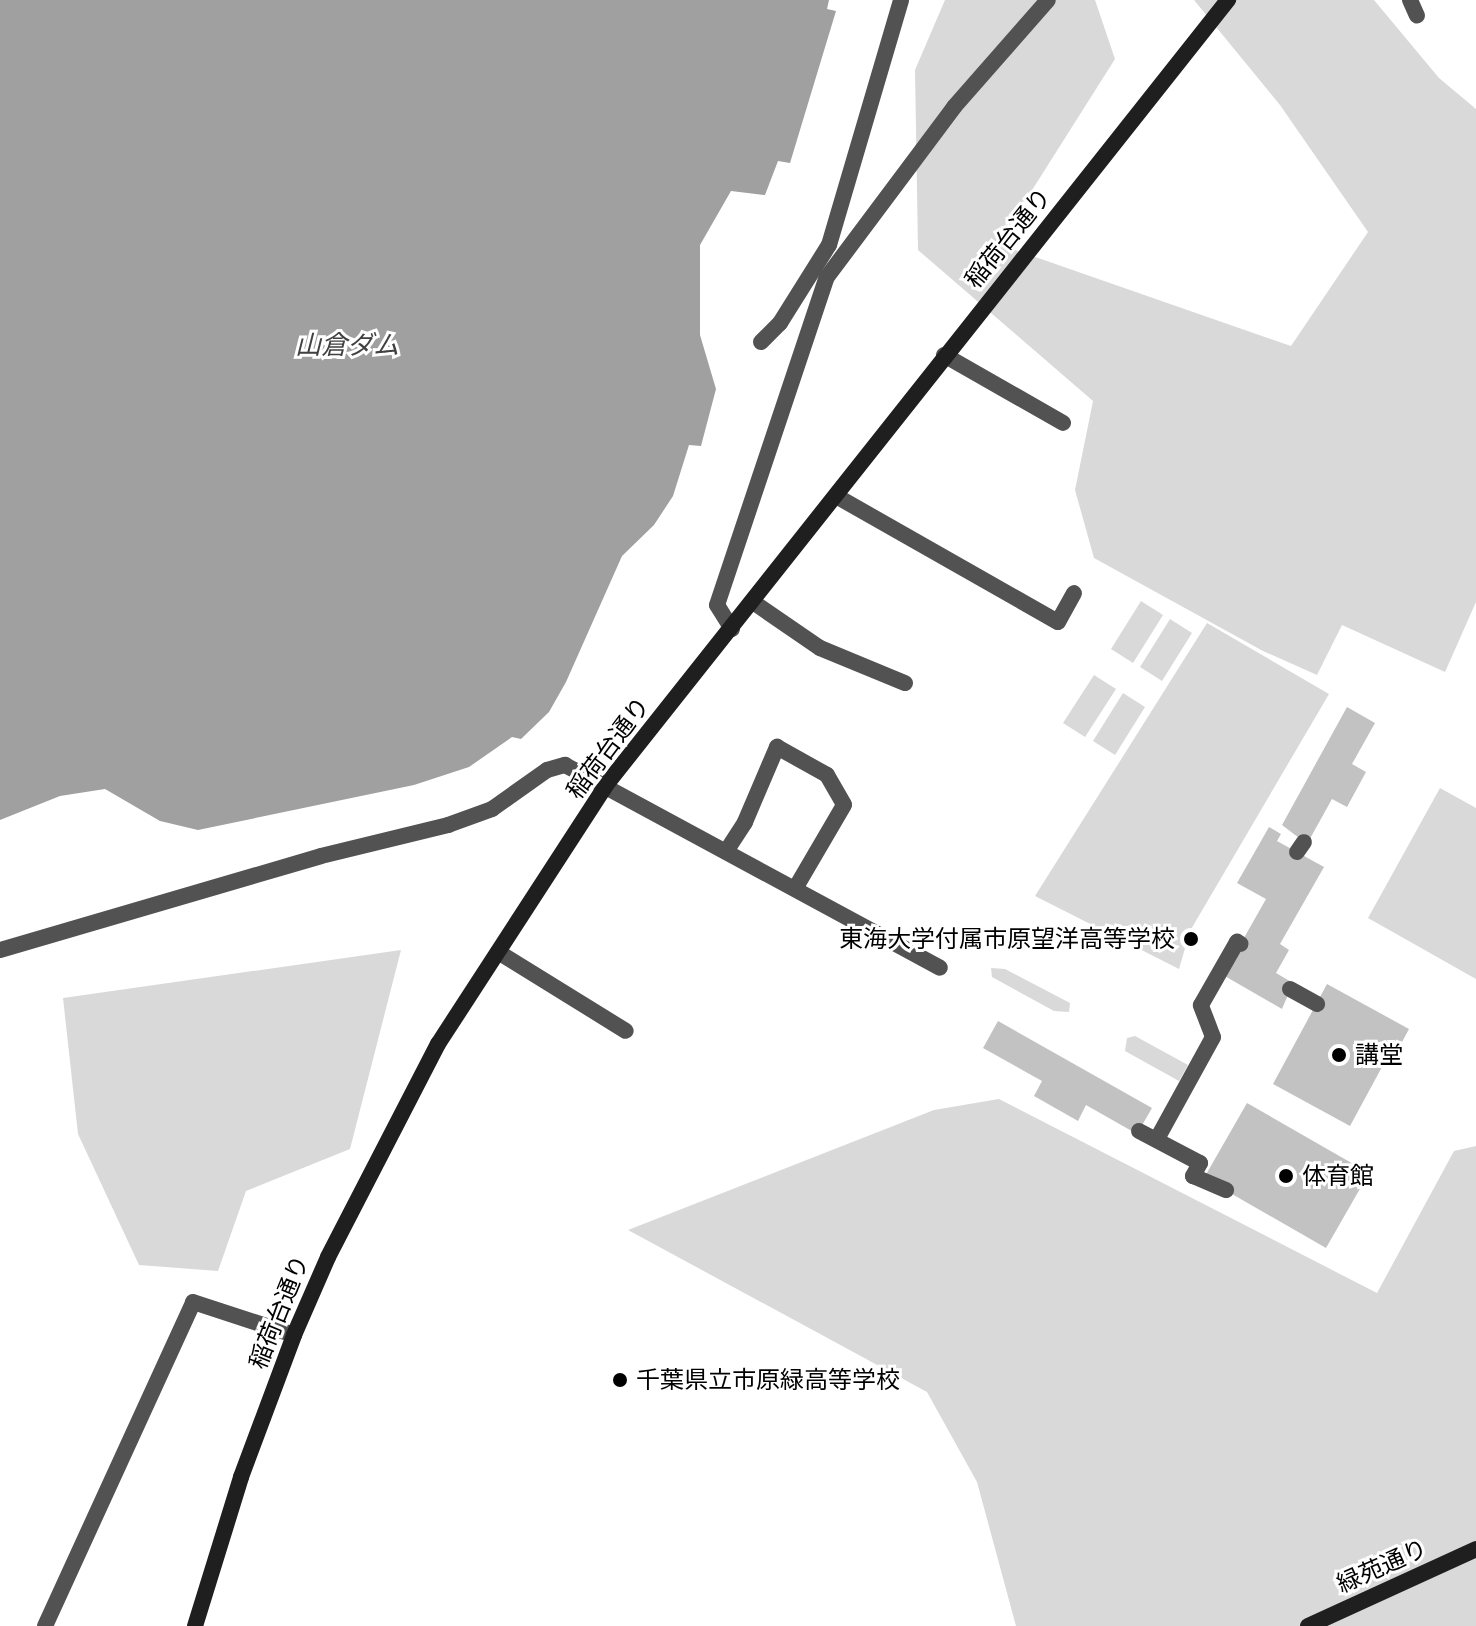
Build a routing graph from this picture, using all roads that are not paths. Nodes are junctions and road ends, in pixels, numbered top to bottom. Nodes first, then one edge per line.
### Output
1 (901, 0) edge
2 (1048, 0) edge
3 (1228, 0) edge
4 (1410, 0) edge
5 (1417, 16) dead end
6 (761, 342) dead end
7 (944, 355) junction
8 (1063, 423) dead end
9 (836, 496) junction
10 (1074, 593) dead end
11 (753, 602) junction
12 (732, 629) junction
13 (905, 683) dead end
14 (606, 785) junction
15 (727, 850) junction
16 (796, 887) junction
17 (1241, 944) dead end
18 (0, 950) edge
19 (498, 952) junction
20 (940, 968) dead end
21 (1290, 989) dead end
22 (1317, 1004) dead end
23 (626, 1031) dead end
24 (1139, 1131) dead end
25 (1157, 1139) junction
26 (1226, 1190) dead end
27 (294, 1335) junction
28 (1476, 1549) edge
29 (45, 1626) edge
30 (195, 1626) edge
31 (1308, 1626) edge

1 - 6 street
2 - 12 street
3 - 7 street, 稲荷台通り
4 - 5 street
7 - 8 street
7 - 9 street, 稲荷台通り
9 - 10 street
9 - 11 street, 稲荷台通り
11 - 12 street, 稲荷台通り
11 - 13 street
12 - 14 street, 稲荷台通り
14 - 15 street
14 - 18 street
14 - 19 street, 稲荷台通り
15 - 16 street
15 - 16 street
16 - 20 street
17 - 25 street
19 - 23 street
19 - 27 street, 稲荷台通り
21 - 22 street
24 - 25 street
25 - 26 street
27 - 29 street
27 - 30 street, 稲荷台通り
28 - 31 street, 緑苑通り

